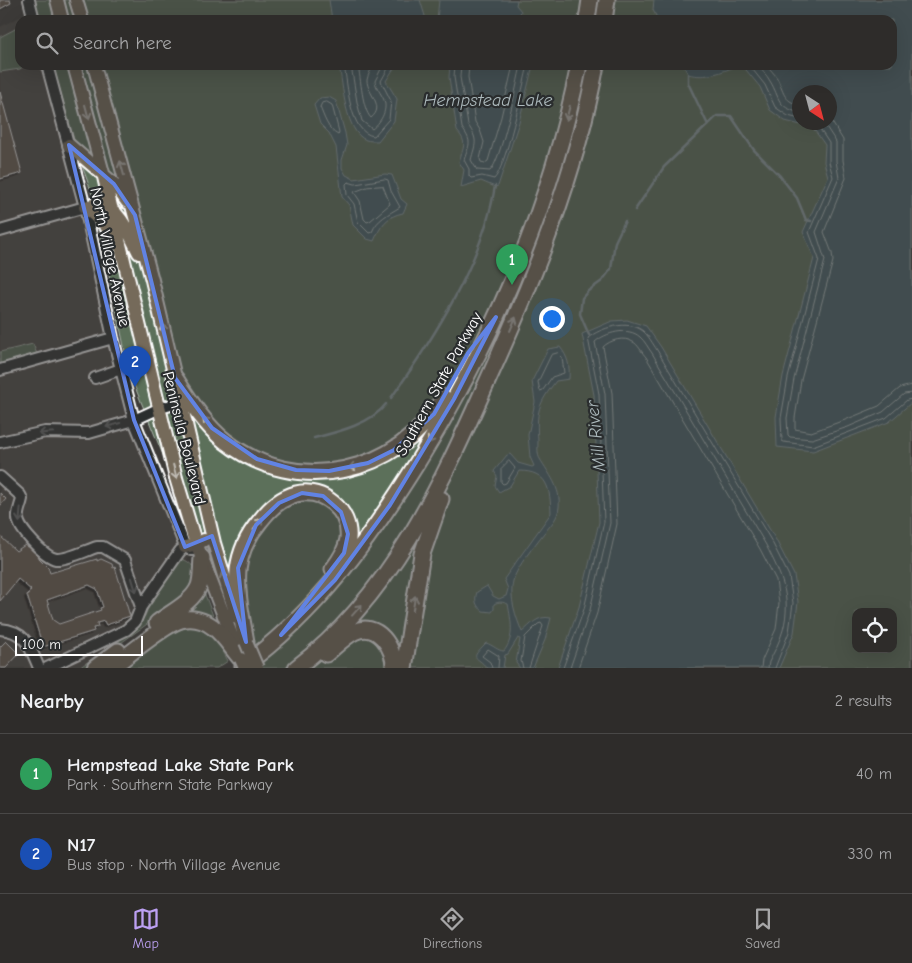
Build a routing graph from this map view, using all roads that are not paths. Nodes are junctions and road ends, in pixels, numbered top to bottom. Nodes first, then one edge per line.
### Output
1 (29, 0) edge
2 (57, 0) edge
3 (76, 0) edge
4 (590, 0) edge
5 (607, 0) edge
6 (33, 15) edge
7 (61, 15) edge
8 (80, 15) edge
9 (588, 15) edge
10 (605, 15) edge
11 (48, 70) edge
12 (75, 70) edge
13 (95, 70) edge
14 (578, 70) edge
15 (595, 70) edge
16 (69, 145) junction
17 (103, 173) junction
18 (85, 207) junction
19 (112, 211) junction
20 (135, 215) junction
21 (0, 231) edge
22 (152, 280) junction
23 (129, 282) junction
24 (496, 317) junction
25 (113, 338) junction
26 (121, 369) junction
27 (493, 369) junction
28 (0, 370) edge
29 (95, 378) dead end
30 (175, 378) joint
31 (185, 401) junction
32 (160, 408) junction
33 (134, 420) junction
34 (3, 443) edge
35 (0, 477) edge
36 (210, 526) junction
37 (195, 550) junction
38 (140, 608) junction
39 (0, 629) edge
40 (281, 635) junction
41 (246, 642) junction
42 (242, 665) edge
43 (39, 668) edge
44 (47, 668) edge
45 (95, 668) edge
46 (111, 668) edge
47 (257, 668) edge
48 (296, 668) edge
49 (309, 668) edge
50 (394, 668) edge
51 (404, 668) edge

1 - 6 street
2 - 7 main road
3 - 8 main road
4 - 9 highway
5 - 10 highway
11 - 16 street, North Village Avenue
12 -> 17 main road, Peninsula Boulevard
20 -> 13 main road, Peninsula Boulevard
14 -> 24 highway, Southern State Parkway
27 -> 15 highway
16 - 17 main road
16 - 18 street, North Village Avenue
17 - 19 main road, Peninsula Boulevard
17 - 20 main road
18 - 19 main road
18 - 21 street
18 - 23 main road
18 - 25 street, North Village Avenue
19 - 22 main road
19 - 23 main road, Peninsula Boulevard
20 - 22 main road, Peninsula Boulevard
30 -> 22 main road, Peninsula Boulevard
23 - 32 main road, Peninsula Boulevard
24 -> 31 highway
24 -> 40 highway, Southern State Parkway
25 - 26 street, North Village Avenue
25 - 28 street
26 - 29 street
26 - 33 street, North Village Avenue
48 -> 27 highway
51 -> 27 highway
30 - 31 highway
31 - 32 street
31 - 36 main road, Peninsula Boulevard
32 - 33 street
32 -> 37 main road, Peninsula Boulevard
33 -> 34 street
33 - 37 street, North Village Avenue
35 -> 38 street
36 - 37 main road
41 -> 36 main road, Peninsula Boulevard
37 - 38 street
37 - 42 main road, Peninsula Boulevard
37 - 45 highway
38 - 44 street
39 - 43 street
41 -> 40 highway
40 - 42 highway, Southern State Parkway
41 - 47 main road, Peninsula Boulevard, bridge
42 - 46 highway
49 - 50 highway

